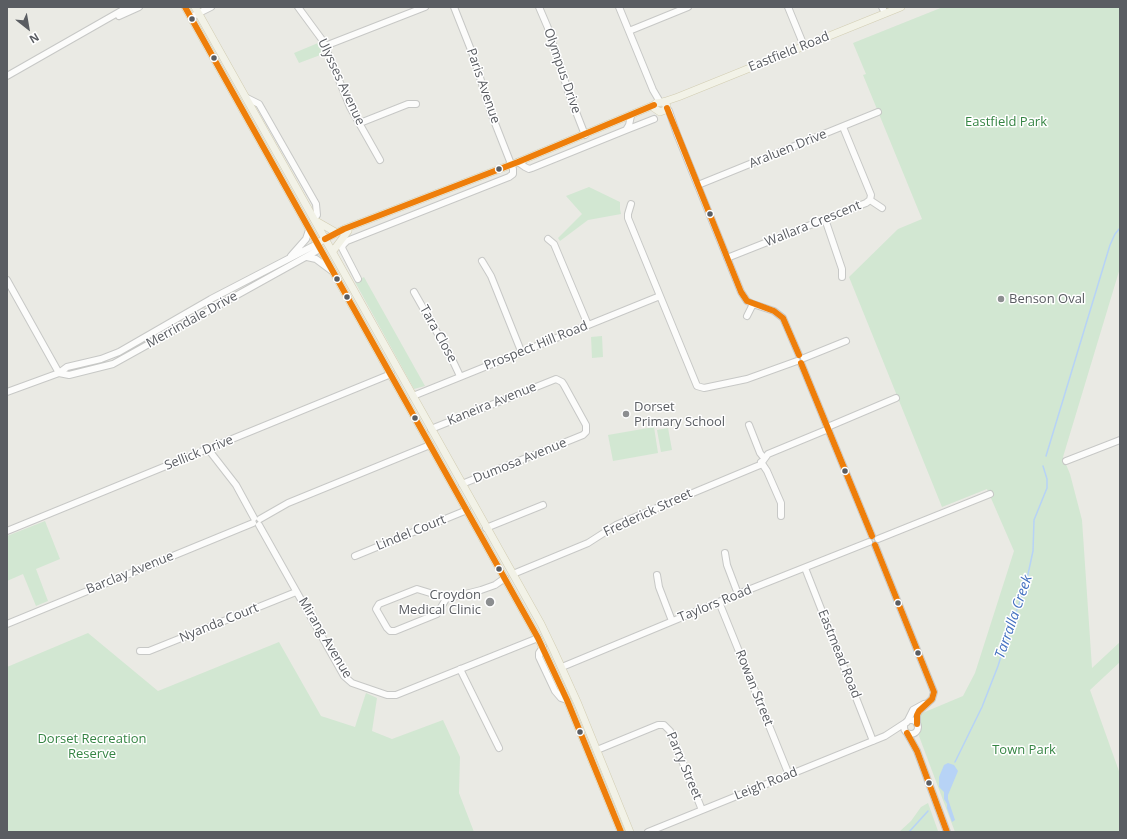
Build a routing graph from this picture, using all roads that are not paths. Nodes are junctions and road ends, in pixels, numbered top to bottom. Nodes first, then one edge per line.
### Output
1 (128, 7) edge
2 (139, 7) edge
3 (184, 7) edge
4 (212, 7) edge
5 (298, 7) edge
6 (425, 7) edge
7 (454, 7) edge
8 (539, 7) edge
9 (619, 7) edge
10 (688, 7) edge
11 (788, 7) edge
12 (901, 7) edge
13 (197, 10) edge
14 (883, 10) edge
15 (191, 17) junction
16 (88, 30) junction
17 (628, 31) junction
18 (325, 46) junction
19 (804, 46) junction
20 (7, 76) edge
21 (241, 88) junction
22 (233, 92) junction
23 (416, 104) dead end
24 (660, 106) junction
25 (878, 112) dead end
26 (632, 116) junction
27 (654, 119) dead end
28 (360, 123) junction
29 (843, 127) junction
30 (626, 130) junction
31 (585, 135) junction
32 (380, 160) dead end
33 (515, 163) junction
34 (698, 185) junction
35 (870, 200) junction
36 (631, 204) dead end
37 (882, 208) dead end
38 (314, 219) junction
39 (825, 219) junction
40 (358, 224) junction
41 (309, 230) junction
42 (348, 231) junction
43 (370, 232) junction
44 (337, 233) junction
45 (548, 239) dead end
46 (326, 241) junction
47 (318, 246) junction
48 (333, 251) junction
49 (307, 256) junction
50 (727, 258) junction
51 (289, 259) junction
52 (482, 261) dead end
53 (333, 272) junction
54 (842, 277) dead end
55 (358, 279) dead end
56 (7, 280) edge
57 (225, 292) junction
58 (414, 292) dead end
59 (660, 296) junction
60 (229, 299) junction
61 (753, 304) junction
62 (747, 316) dead end
63 (178, 318) junction
64 (588, 325) junction
65 (182, 326) junction
66 (846, 341) dead end
67 (521, 352) junction
68 (800, 359) junction
69 (398, 370) junction
70 (59, 373) junction
71 (391, 374) junction
72 (460, 376) junction
73 (7, 392) edge
74 (413, 396) junction
75 (896, 398) dead end
76 (749, 425) dead end
77 (828, 428) junction
78 (431, 429) junction
79 (577, 438) joint
80 (1120, 440) edge
81 (430, 445) junction
82 (208, 449) junction
83 (763, 460) junction
84 (1066, 461) dead end
85 (462, 484) junction
86 (454, 488) junction
87 (990, 494) dead end
88 (543, 505) dead end
89 (466, 510) junction
90 (781, 516) dead end
91 (256, 521) junction
92 (486, 528) junction
93 (7, 531) edge
94 (873, 541) junction
95 (725, 553) dead end
96 (355, 556) dead end
97 (805, 568) junction
98 (513, 574) junction
99 (657, 575) dead end
100 (505, 578) junction
101 (296, 592) junction
102 (738, 594) junction
103 (446, 599) junction
104 (719, 602) junction
105 (672, 621) junction
106 (7, 624) edge
107 (538, 638) junction
108 (543, 647) junction
109 (140, 651) dead end
110 (562, 667) junction
111 (460, 669) junction
112 (554, 670) junction
113 (567, 700) junction
114 (929, 702) junction
115 (906, 723) junction
116 (917, 727) junction
117 (907, 733) junction
118 (885, 736) junction
119 (874, 741) junction
120 (499, 748) dead end
121 (597, 750) junction
122 (916, 751) junction
123 (789, 775) junction
124 (702, 810) junction
125 (621, 832) edge
126 (630, 832) edge
127 (648, 832) edge
128 (947, 832) edge

1 - 16 street
2 - 16 street
3 - 15 main road
4 - 13 street
5 - 18 street, Ulysses Avenue
6 - 18 street
7 - 33 street, Paris Avenue
8 - 31 street, Olympus Drive
9 - 17 street
10 - 17 street
11 - 19 street
12 - 14 main road, Eastfield Road
13 - 15 street
13 - 21 main road
14 - 19 main road, Eastfield Road
15 - 22 main road
16 - 20 street
17 - 24 street
18 - 28 street, Ulysses Avenue
19 - 24 main road, Eastfield Road
21 - 22 main road
21 - 38 main road
22 - 41 main road
23 - 28 street
24 - 26 main road, Eastfield Road
24 - 34 street
25 - 29 street, Araluen Drive
26 - 30 street
26 - 31 main road, Eastfield Road
27 - 30 street
28 - 32 street, Ulysses Avenue
29 - 34 street, Araluen Drive
29 - 35 street, Wallara Crescent
30 - 33 street
31 - 33 main road, Eastfield Road
33 - 40 main road, Eastfield Road
33 - 43 street
34 - 50 street
35 - 37 street
35 - 39 street, Wallara Crescent
36 - 59 street
38 - 44 main road
38 - 46 main road
39 - 50 street, Wallara Crescent
39 - 54 street
40 - 42 main road, Eastfield Road
40 - 43 street
40 - 44 main road, Eastfield Road
41 - 47 main road
41 - 51 street
42 - 46 main road, Eastfield Road
42 - 48 main road
43 - 55 street
44 - 46 main road, Eastfield Road
45 - 64 street
46 - 47 main road, Eastfield Road
46 - 48 main road
47 - 49 street, Merrindale Drive
47 - 51 street, Merrindale Drive
47 - 53 main road
48 - 69 main road
49 - 53 street
49 - 60 street, Merrindale Drive
50 - 61 street
51 - 57 street, Merrindale Drive
52 - 67 street
53 - 71 main road
56 - 70 street
57 - 60 street
57 - 63 street, Merrindale Drive
58 - 72 street, Tara Close
59 - 64 street, Prospect Hill Road
59 - 68 street
60 - 65 street, Merrindale Drive
61 - 62 street
61 - 68 street
63 - 65 street
63 - 70 street, Merrindale Drive
64 - 67 street, Prospect Hill Road
65 - 70 street, Merrindale Drive
66 - 68 street
67 - 72 street, Prospect Hill Road
68 - 77 street
69 - 71 main road
69 - 74 main road
70 - 73 street, Merrindale Drive
71 - 81 main road
71 - 82 street, Sellick Drive
72 - 74 street, Prospect Hill Road
74 - 78 main road
75 - 77 street, Frederick Street
76 - 83 street
77 - 83 street, Frederick Street
77 - 94 street
78 - 79 street, Kaneira Avenue
78 - 85 main road
79 - 85 street, Dumosa Avenue
80 - 84 street
81 - 86 main road
81 - 91 street, Barclay Avenue
82 - 91 street, Mirang Avenue
82 - 93 street, Sellick Drive
83 - 90 street
83 - 98 street, Frederick Street
85 - 86 main road
85 - 92 main road
86 - 89 main road
87 - 94 street, Taylors Road
88 - 92 street
89 - 96 street, Lindel Court
89 - 100 main road
91 - 101 street, Mirang Avenue
91 - 106 street, Barclay Avenue
92 - 98 main road
94 - 97 street, Taylors Road
94 - 114 street
95 - 102 street
97 - 102 street, Taylors Road
97 - 119 street, Eastmead Road
98 - 100 main road
98 - 110 main road
99 - 105 street
100 - 103 street
100 - 107 main road
101 - 109 street, Nyanda Court
101 - 111 street, Mirang Avenue
102 - 104 street, Taylors Road
103 - 103 street
104 - 105 street, Taylors Road
104 - 123 street, Rowan Street
105 - 110 street, Taylors Road
107 - 108 main road
107 - 111 street, Mirang Avenue
108 - 112 main road
108 - 113 street
110 - 112 main road
110 - 121 main road
111 - 120 street
112 - 113 main road
113 - 125 main road
114 - 115 street
114 - 116 street
115 - 116 street
115 - 117 street
115 - 118 street, Leigh Road
116 - 117 street
116 - 122 street
117 - 118 street, Leigh Road
117 - 122 street
118 - 119 street, Leigh Road
119 - 123 street, Leigh Road
121 - 124 street, Parry Street
121 - 126 main road
122 - 128 street
123 - 124 street, Leigh Road
124 - 127 street, Leigh Road

